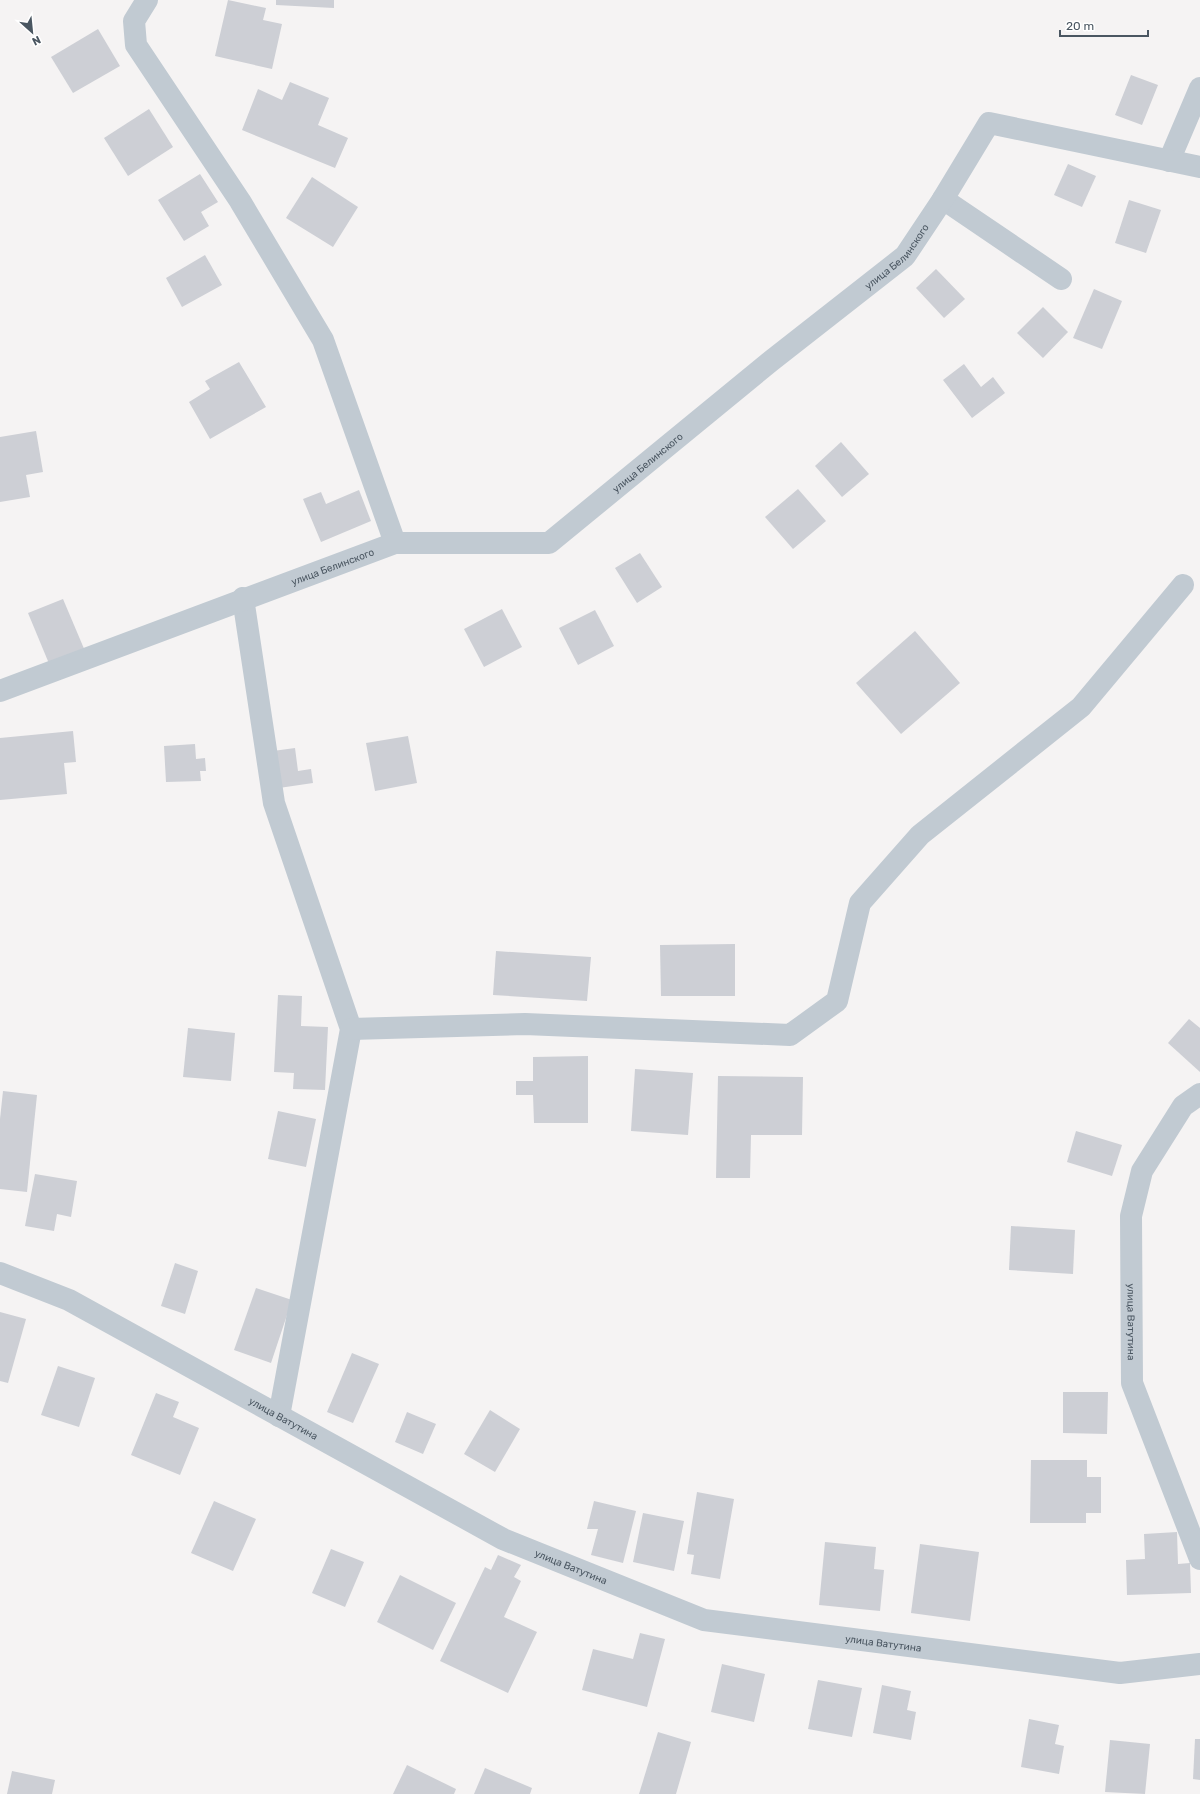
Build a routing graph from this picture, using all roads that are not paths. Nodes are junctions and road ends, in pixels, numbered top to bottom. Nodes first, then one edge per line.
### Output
1 (146, 0) edge
2 (1200, 88) edge
3 (1169, 161) junction
4 (1200, 168) edge
5 (943, 199) junction
6 (1061, 279) dead end
7 (395, 543) junction
8 (1183, 584) dead end
9 (243, 598) junction
10 (0, 691) edge
11 (351, 1029) junction
12 (1200, 1094) edge
13 (0, 1274) edge
14 (279, 1416) junction
15 (1200, 1559) edge
16 (1200, 1664) edge

1 - 7 street
2 - 3 street
3 - 4 street, улица Белинского
3 - 5 street, улица Белинского
5 - 6 street
5 - 7 street, улица Белинского
7 - 9 street, улица Белинского
8 - 11 street
9 - 10 street, улица Белинского
9 - 11 street
11 - 14 street
12 - 15 street, улица Ватутина
13 - 14 street, улица Ватутина
14 - 16 street, улица Ватутина

